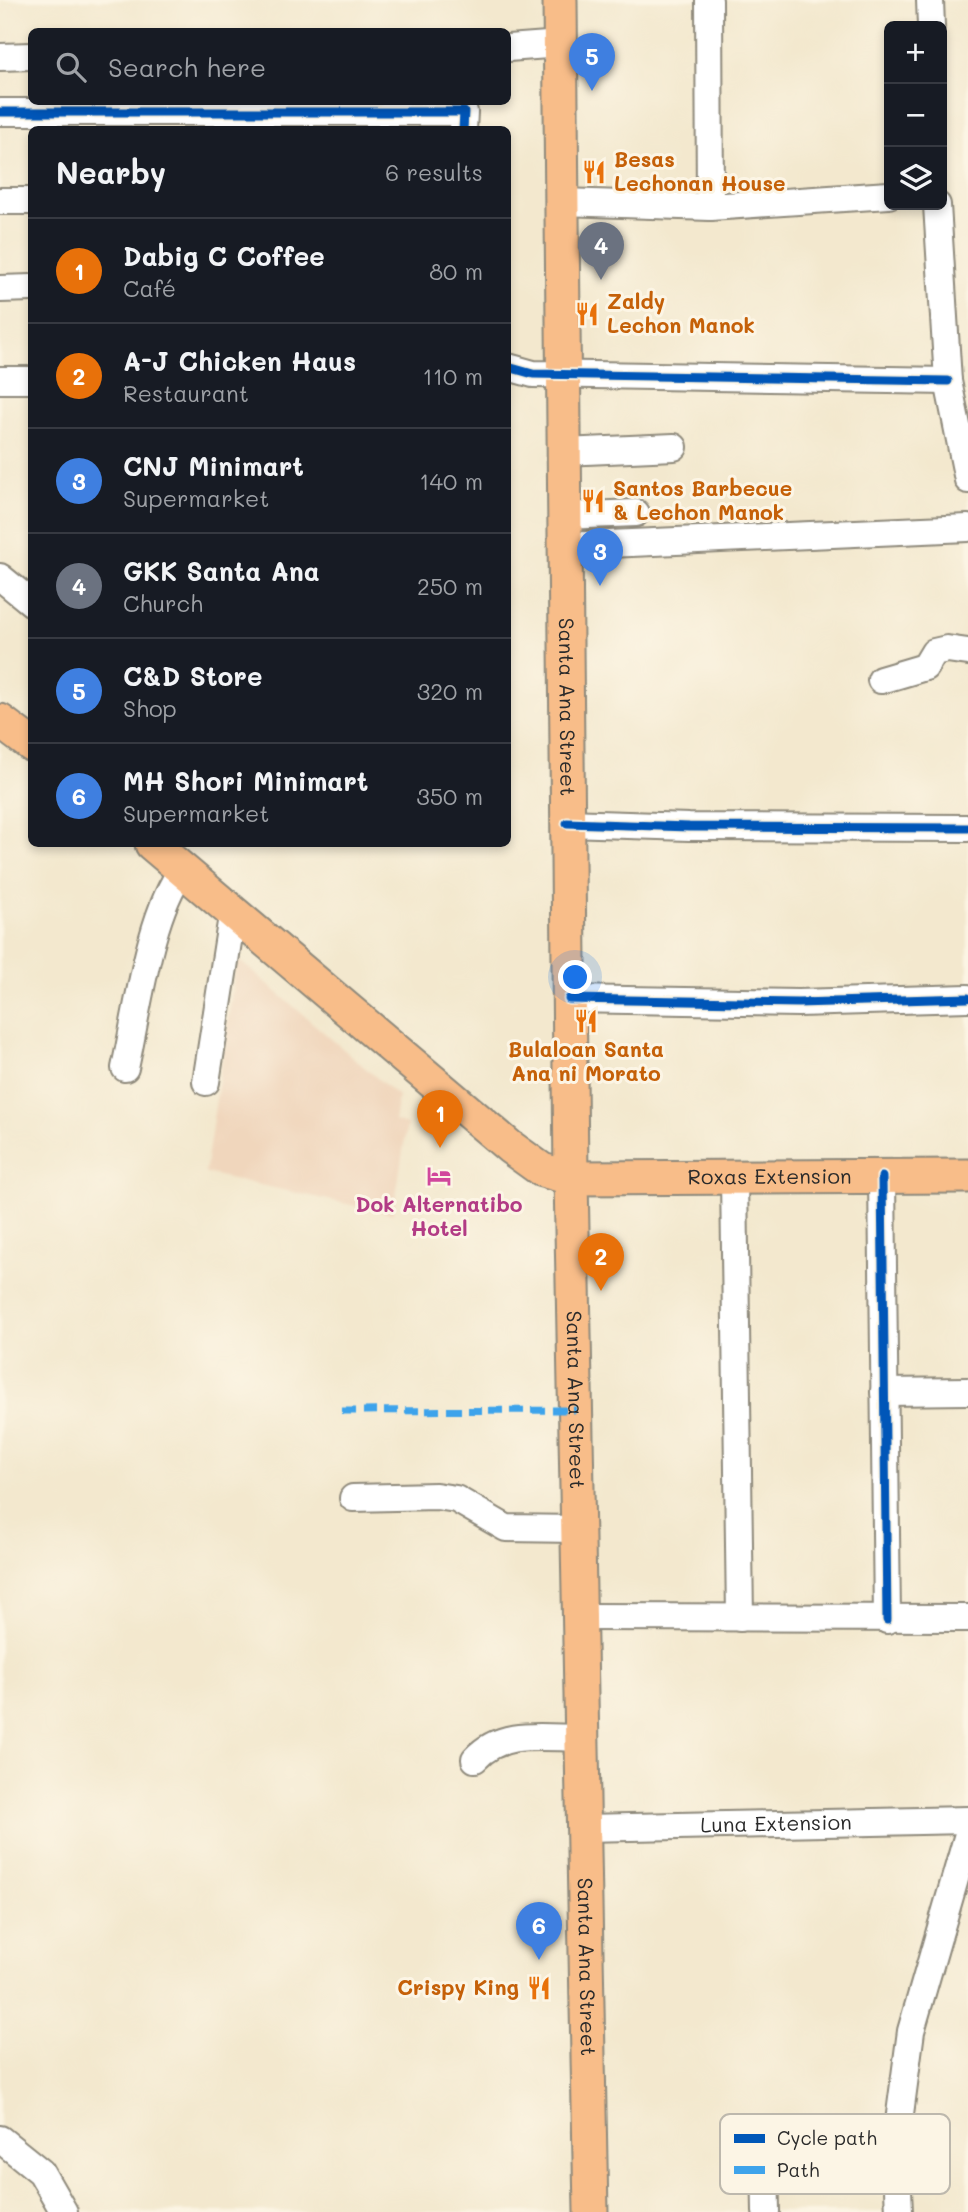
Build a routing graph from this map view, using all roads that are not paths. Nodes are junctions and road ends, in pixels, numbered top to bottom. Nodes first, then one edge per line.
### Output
1 (561, 0) edge
2 (709, 0) edge
3 (930, 0) edge
4 (931, 21) edge
5 (561, 44) junction
6 (511, 48) edge
7 (28, 56) edge
8 (0, 57) edge
9 (0, 112) edge
10 (104, 120) edge
11 (463, 120) edge
12 (884, 195) edge
13 (0, 201) edge
14 (28, 201) edge
15 (563, 202) junction
16 (710, 207) junction
17 (937, 210) edge
18 (28, 288) edge
19 (0, 289) edge
20 (535, 372) edge
21 (0, 380) edge
22 (28, 380) edge
23 (948, 381) junction
24 (511, 382) edge
25 (674, 447) dead end
26 (564, 452) junction
27 (968, 480) edge
28 (636, 513) dead end
29 (968, 528) edge
30 (564, 531) junction
31 (0, 577) edge
32 (28, 600) edge
33 (968, 652) edge
34 (881, 680) dead end
35 (0, 721) edge
36 (28, 742) edge
37 (567, 823) junction
38 (968, 828) edge
39 (156, 847) edge
40 (183, 869) junction
41 (233, 910) junction
42 (968, 998) edge
43 (569, 999) junction
44 (125, 1068) dead end
45 (206, 1082) dead end
46 (968, 1176) edge
47 (734, 1177) junction
48 (882, 1177) junction
49 (571, 1178) junction
50 (968, 1391) edge
51 (884, 1392) junction
52 (353, 1498) dead end
53 (578, 1529) junction
54 (580, 1617) junction
55 (740, 1618) junction
56 (968, 1618) edge
57 (887, 1620) junction
58 (582, 1738) junction
59 (475, 1759) dead end
60 (968, 1820) edge
61 (584, 1828) junction
62 (968, 1834) edge
63 (901, 2114) edge
64 (0, 2139) edge
65 (766, 2194) edge
66 (898, 2194) edge
67 (64, 2212) edge
68 (591, 2212) edge
69 (766, 2212) edge
70 (899, 2212) edge

1 - 5 main road, Santa Ana Street
2 - 16 street
3 - 4 street
5 - 6 street
5 - 15 main road, Santa Ana Street
7 - 8 street
9 - 10 street
10 - 11 street
12 - 16 street
13 - 14 street
15 - 16 street
15 - 20 main road, Santa Ana Street
17 - 23 street
18 - 19 street
20 - 23 street
20 - 24 street
20 - 26 main road, Santa Ana Street
21 - 22 street
23 - 27 street
25 - 26 street
26 - 30 main road, Santa Ana Street
28 - 30 street
29 - 30 street
30 - 37 main road, Santa Ana Street
31 - 32 street
33 - 34 street
35 - 36 main road
37 - 38 street
37 - 43 main road, Santa Ana Street
39 - 40 main road, Roxas Extension
40 - 41 main road, Roxas Extension
40 - 44 street
41 - 45 street
41 - 49 main road, Roxas Extension
42 - 43 street
43 - 49 main road, Santa Ana Street
46 - 48 main road, Roxas Extension
47 - 48 main road, Roxas Extension
47 - 49 main road, Roxas Extension
47 - 55 street
48 - 51 street
49 - 53 main road, Santa Ana Street
50 - 51 street
51 - 57 street
52 - 53 street
53 - 54 main road, Santa Ana Street
54 - 55 street
54 - 58 main road, Santa Ana Street
55 - 57 street
56 - 57 street
58 - 59 street
58 - 61 main road, Santa Ana Street
60 - 61 street, Luna Extension
61 - 68 main road, Santa Ana Street
62 - 63 street
64 - 67 street
65 - 69 street
66 - 70 street

